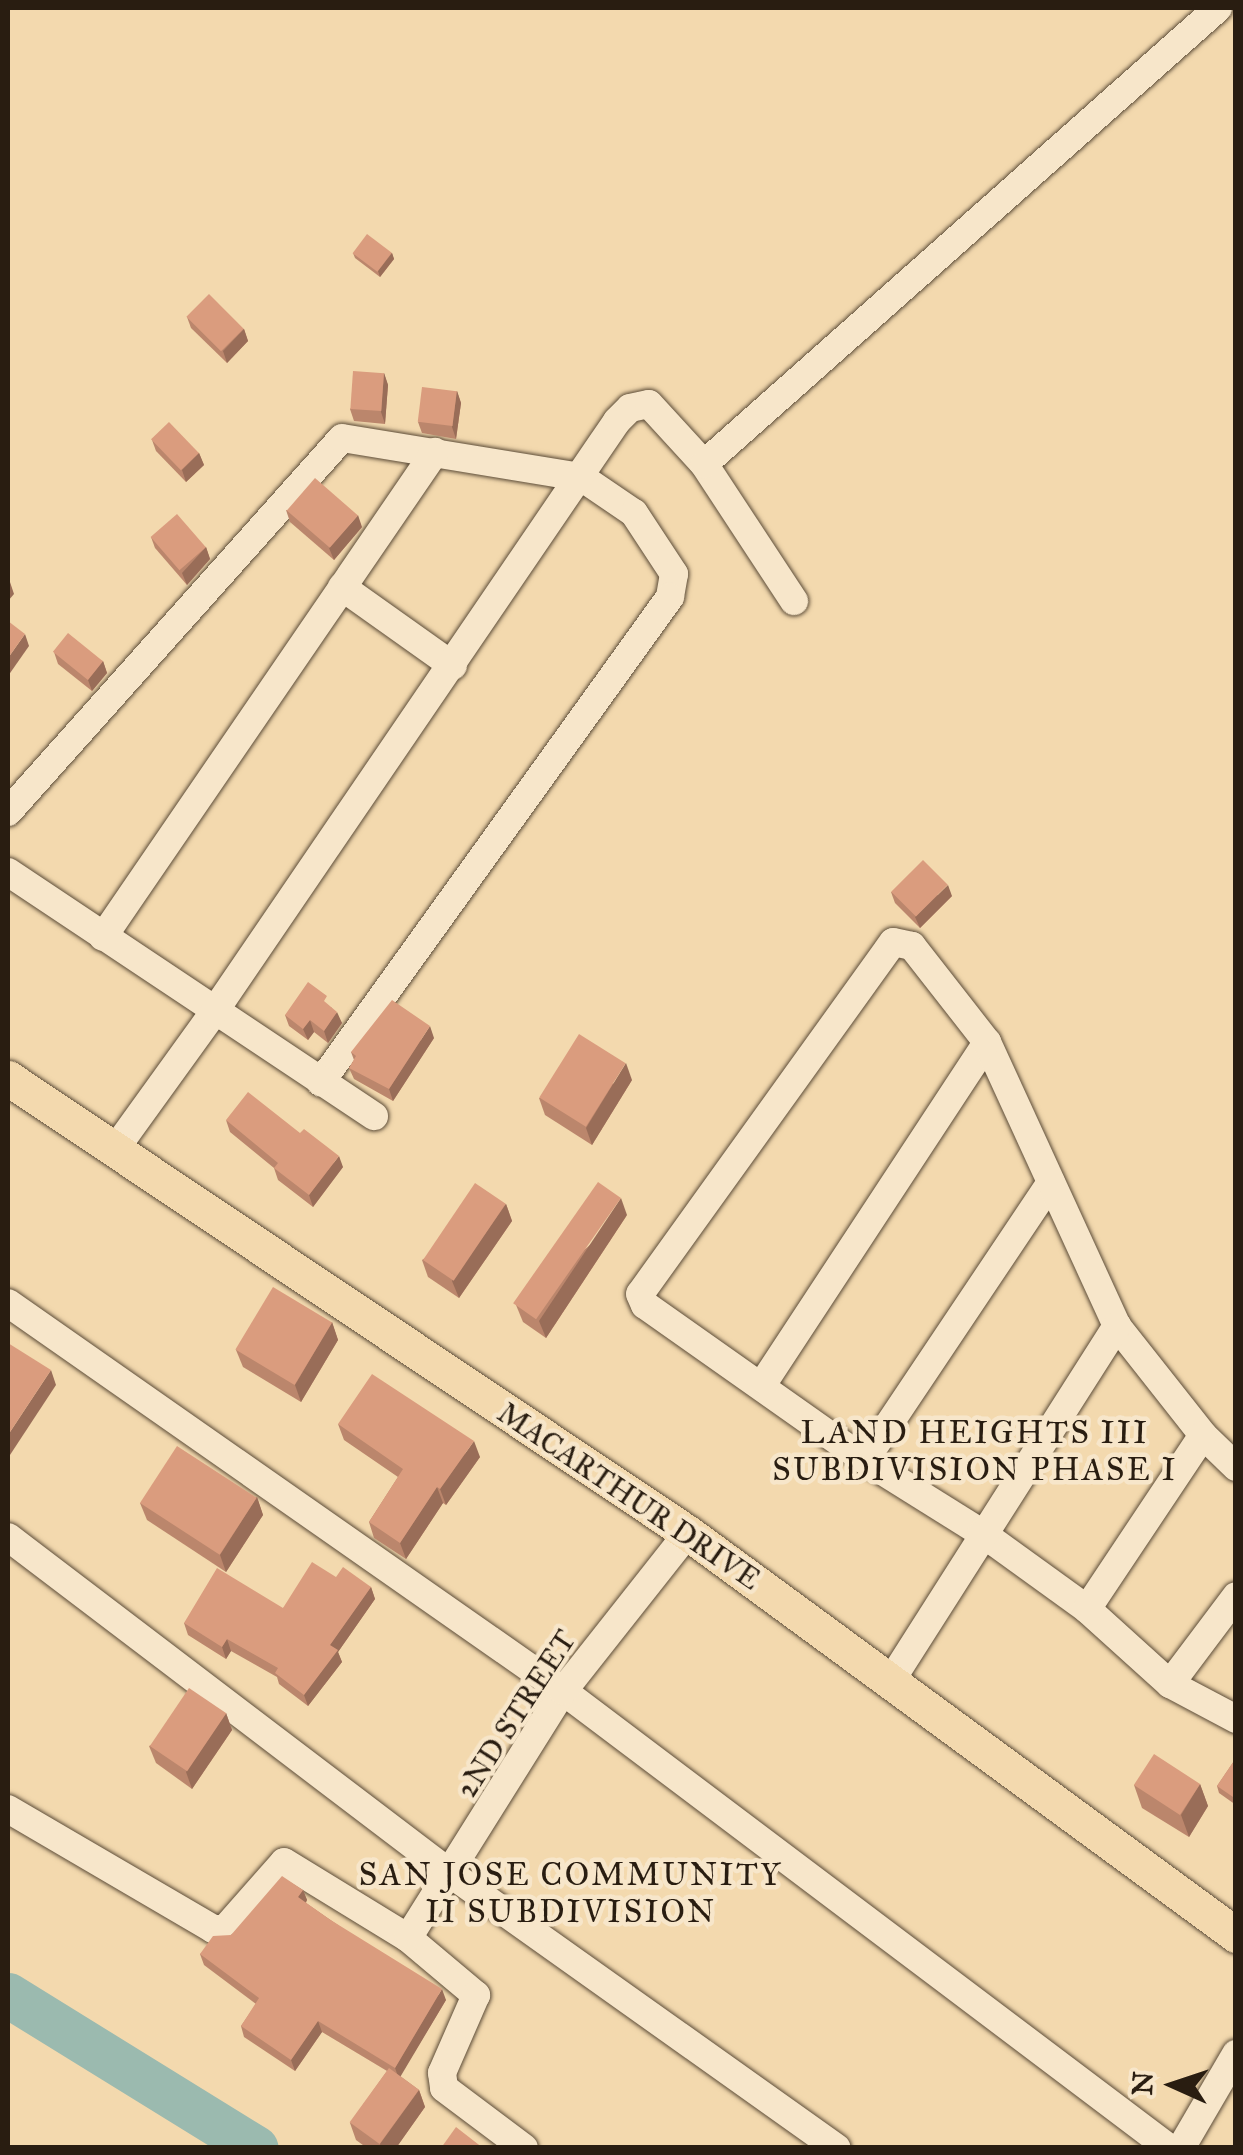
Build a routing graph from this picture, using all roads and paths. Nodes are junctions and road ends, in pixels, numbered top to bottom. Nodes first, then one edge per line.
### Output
1 (1218, 8) edge
2 (435, 452) junction
3 (704, 464) junction
4 (581, 477) junction
5 (342, 588) junction
6 (794, 601) dead end
7 (452, 666) junction
8 (8, 812) edge
9 (8, 872) edge
10 (103, 937) junction
11 (214, 1012) junction
12 (987, 1042) junction
13 (8, 1079) edge
14 (321, 1082) junction
15 (374, 1116) dead end
16 (116, 1148) junction
17 (1051, 1182) junction
18 (8, 1303) edge
19 (1116, 1326) junction
20 (762, 1386) junction
21 (1202, 1435) junction
22 (864, 1460) junction
23 (1236, 1467) edge
24 (688, 1533) junction
25 (982, 1533) junction
26 (8, 1538) edge
27 (1236, 1596) edge
28 (1087, 1609) junction
29 (892, 1680) junction
30 (1170, 1684) junction
31 (563, 1691) junction
32 (1236, 1718) edge
33 (8, 1809) edge
34 (451, 1874) junction
35 (1236, 1935) edge
36 (408, 1938) junction
37 (1236, 2054) edge
38 (524, 2148) edge
39 (836, 2148) edge
40 (1170, 2148) edge
41 (1181, 2148) edge

1 - 3 street
2 - 4 street
2 - 5 street
2 - 8 street
3 - 4 street
3 - 6 street
4 - 7 street
4 - 14 street
5 - 7 street
5 - 10 street
7 - 11 street
9 - 10 street
10 - 11 street
11 - 14 street
11 - 16 street
12 - 17 street
12 - 20 street
12 - 20 street
13 - 16 main road, MACARTHUR DRIVE
14 - 15 street
16 - 24 main road, MACARTHUR DRIVE
17 - 19 street
17 - 22 street
18 - 31 street
19 - 21 street
19 - 25 street
20 - 22 street
21 - 23 street
21 - 28 street
22 - 25 street
24 - 29 main road, MACARTHUR DRIVE
24 - 31 street, 2ND STREET
25 - 28 street
25 - 29 street
26 - 34 street
27 - 30 street
28 - 30 street
29 - 35 main road, MACARTHUR DRIVE
30 - 32 street
31 - 34 street, 2ND STREET
31 - 40 street
33 - 36 street
34 - 36 street, 2ND STREET
34 - 39 street
36 - 38 street
37 - 41 street

